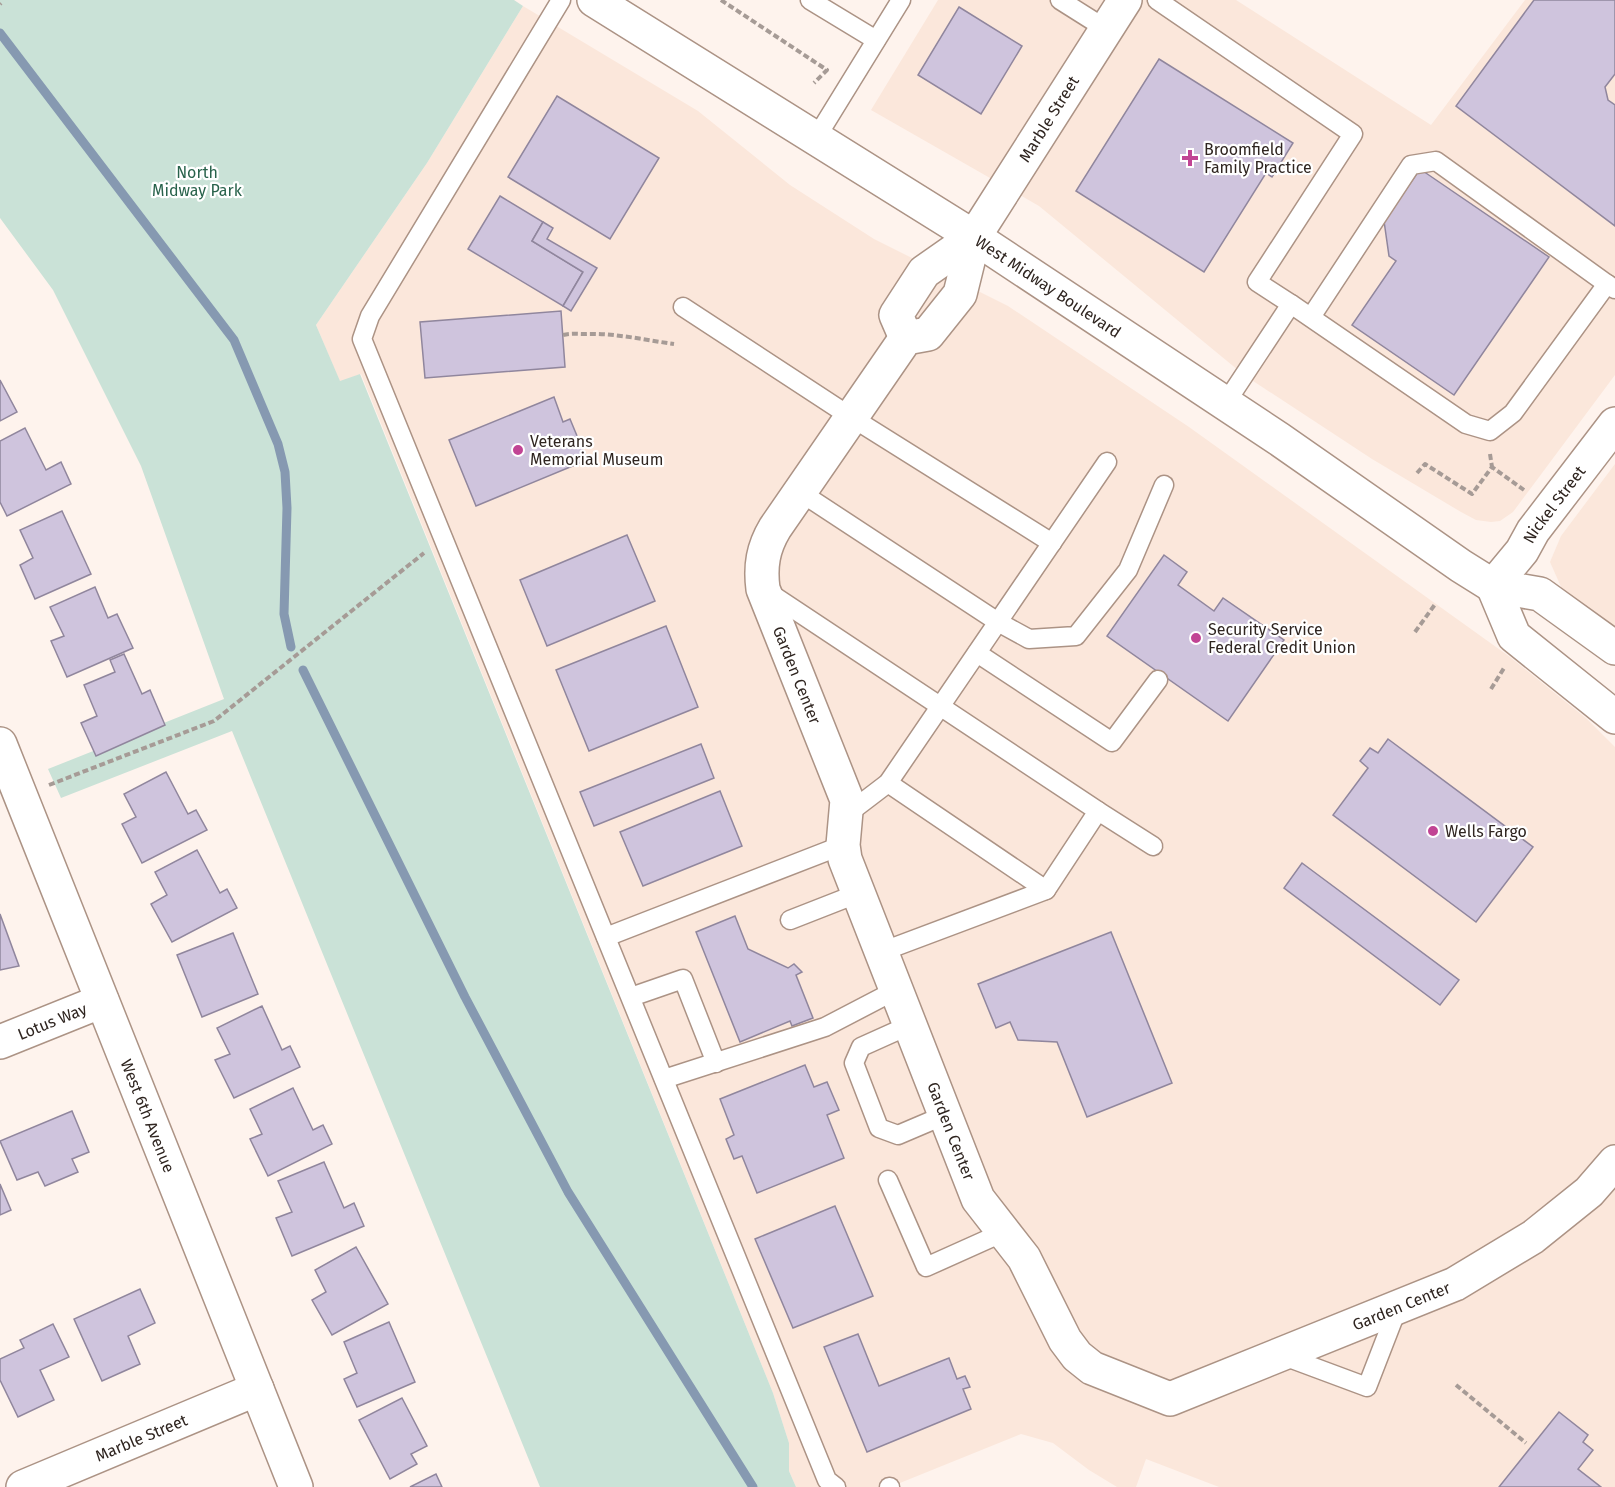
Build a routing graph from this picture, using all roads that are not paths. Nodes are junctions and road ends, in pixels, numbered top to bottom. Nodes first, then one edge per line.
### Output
1 (561, 0) edge
2 (900, 0) edge
3 (1060, 0) edge
4 (1125, 0) edge
5 (1157, 0) edge
6 (819, 3) edge
7 (615, 5) edge
8 (1106, 29) junction
9 (876, 40) junction
10 (816, 138) junction
11 (974, 237) junction
12 (1611, 287) edge
13 (1292, 304) junction
14 (683, 307) dead end
15 (1311, 317) junction
16 (1226, 404) junction
17 (851, 417) junction
18 (1615, 424) edge
19 (1107, 462) dead end
20 (1164, 485) dead end
21 (800, 492) junction
22 (1052, 543) junction
23 (1493, 586) junction
24 (763, 589) junction
25 (998, 622) junction
26 (1615, 648) edge
27 (977, 653) junction
28 (1158, 680) dead end
29 (941, 706) junction
30 (1615, 717) edge
31 (0, 744) edge
32 (888, 783) junction
33 (1098, 811) junction
34 (845, 830) junction
35 (1153, 846) dead end
36 (1046, 890) junction
37 (859, 893) junction
38 (790, 920) dead end
39 (606, 937) junction
40 (881, 952) junction
41 (896, 990) junction
42 (631, 997) junction
43 (102, 1001) junction
44 (910, 1025) junction
45 (0, 1042) edge
46 (716, 1063) junction
47 (664, 1079) junction
48 (945, 1115) junction
49 (1615, 1162) edge
50 (888, 1180) dead end
51 (1004, 1232) junction
52 (1398, 1307) junction
53 (1281, 1354) junction
54 (257, 1389) junction
55 (24, 1487) edge
56 (297, 1487) edge
57 (836, 1487) edge

1 - 39 lane
2 - 9 lane
3 - 8 lane
4 - 8 street, Marble Street
5 - 13 lane
6 - 9 lane
7 - 10 street, West Midway Boulevard
8 - 11 street, Marble Street
9 - 10 lane
10 - 11 street, West Midway Boulevard
11 - 16 street, West Midway Boulevard
11 - 17 street, Garden Center
12 - 15 lane
12 - 15 lane
13 - 15 lane
13 - 16 lane
14 - 17 lane
16 - 23 street, West Midway Boulevard
17 - 21 street, Garden Center
17 - 22 lane
18 - 23 street, Nickel Street
19 - 22 lane
20 - 25 lane
21 - 24 street, Garden Center
21 - 25 lane
22 - 25 lane
23 - 26 street, West Midway Boulevard
23 - 30 street
24 - 29 lane
24 - 34 street, Garden Center
25 - 27 lane
27 - 28 lane
27 - 29 lane
29 - 32 lane
29 - 33 lane
31 - 43 street, West 6th Avenue
32 - 34 lane
32 - 36 lane
33 - 35 lane
33 - 36 lane
34 - 37 street, Garden Center
34 - 39 lane
36 - 40 lane
37 - 38 lane
37 - 40 street, Garden Center
39 - 42 lane
40 - 41 street, Garden Center
41 - 44 street, Garden Center
41 - 46 lane
42 - 46 lane
42 - 47 lane
43 - 45 street, Lotus Way
43 - 54 street, West 6th Avenue
44 - 48 street, Garden Center
44 - 48 lane
46 - 47 lane
47 - 57 lane
48 - 51 street, Garden Center
49 - 52 street, Garden Center
50 - 51 lane
51 - 53 street, Garden Center
52 - 53 street, Garden Center
52 - 53 lane
54 - 55 street, Marble Street
54 - 56 street, West 6th Avenue

